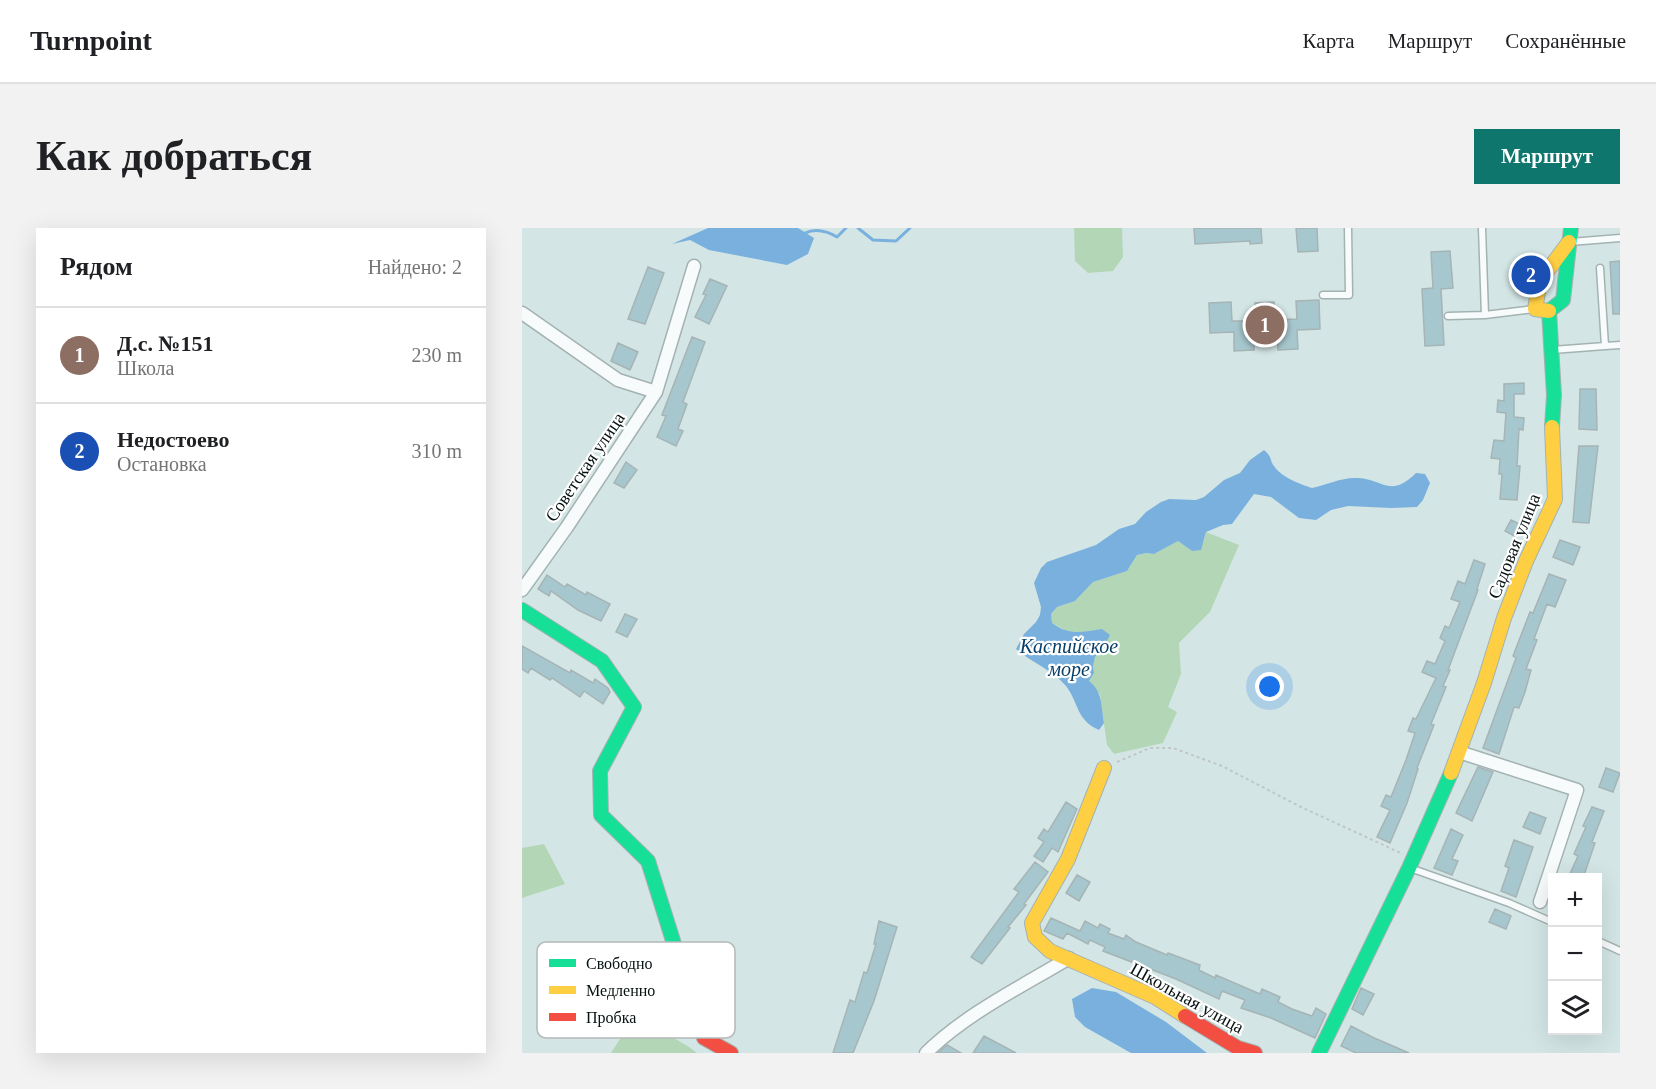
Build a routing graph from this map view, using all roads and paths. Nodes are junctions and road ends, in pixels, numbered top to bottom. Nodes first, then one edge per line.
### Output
1 (1348, 228) edge
2 (1482, 228) edge
3 (1570, 235) edge
4 (1620, 238) edge
5 (694, 266) dead end
6 (1600, 268) dead end
7 (1323, 295) dead end
8 (1535, 309) junction
9 (1549, 311) junction
10 (522, 314) edge
11 (1485, 315) junction
12 (1448, 316) dead end
13 (1620, 345) edge
14 (1605, 346) junction
15 (1551, 350) junction
16 (656, 392) junction
17 (522, 590) edge
18 (522, 610) edge
19 (1459, 752) junction
20 (1104, 768) joint
21 (1411, 863) junction
22 (1540, 902) dead end
23 (1548, 920) edge
24 (674, 942) edge
25 (1602, 943) edge
26 (1620, 951) edge
27 (1069, 958) junction
28 (704, 1038) edge
29 (731, 1053) edge
30 (926, 1053) edge
31 (1255, 1053) edge
32 (1319, 1053) edge

1 - 7 lane
2 - 11 lane
3 - 4 lane
3 - 8 street
3 - 9 street
5 - 16 street, Советская улица
6 - 14 lane
8 - 9 street
8 - 11 lane
9 - 15 street, Садовая улица
10 - 16 street
11 - 12 lane
13 - 14 lane
14 - 15 lane
15 - 19 street, Садовая улица
16 - 17 street, Советская улица
18 - 24 street
19 - 21 street, Садовая улица
19 - 22 street
20 - 21 path
20 - 27 street, Школьная улица
21 - 23 lane
21 - 32 street, Садовая улица
25 - 26 lane
27 - 30 street
27 - 31 street, Школьная улица
28 - 29 street

